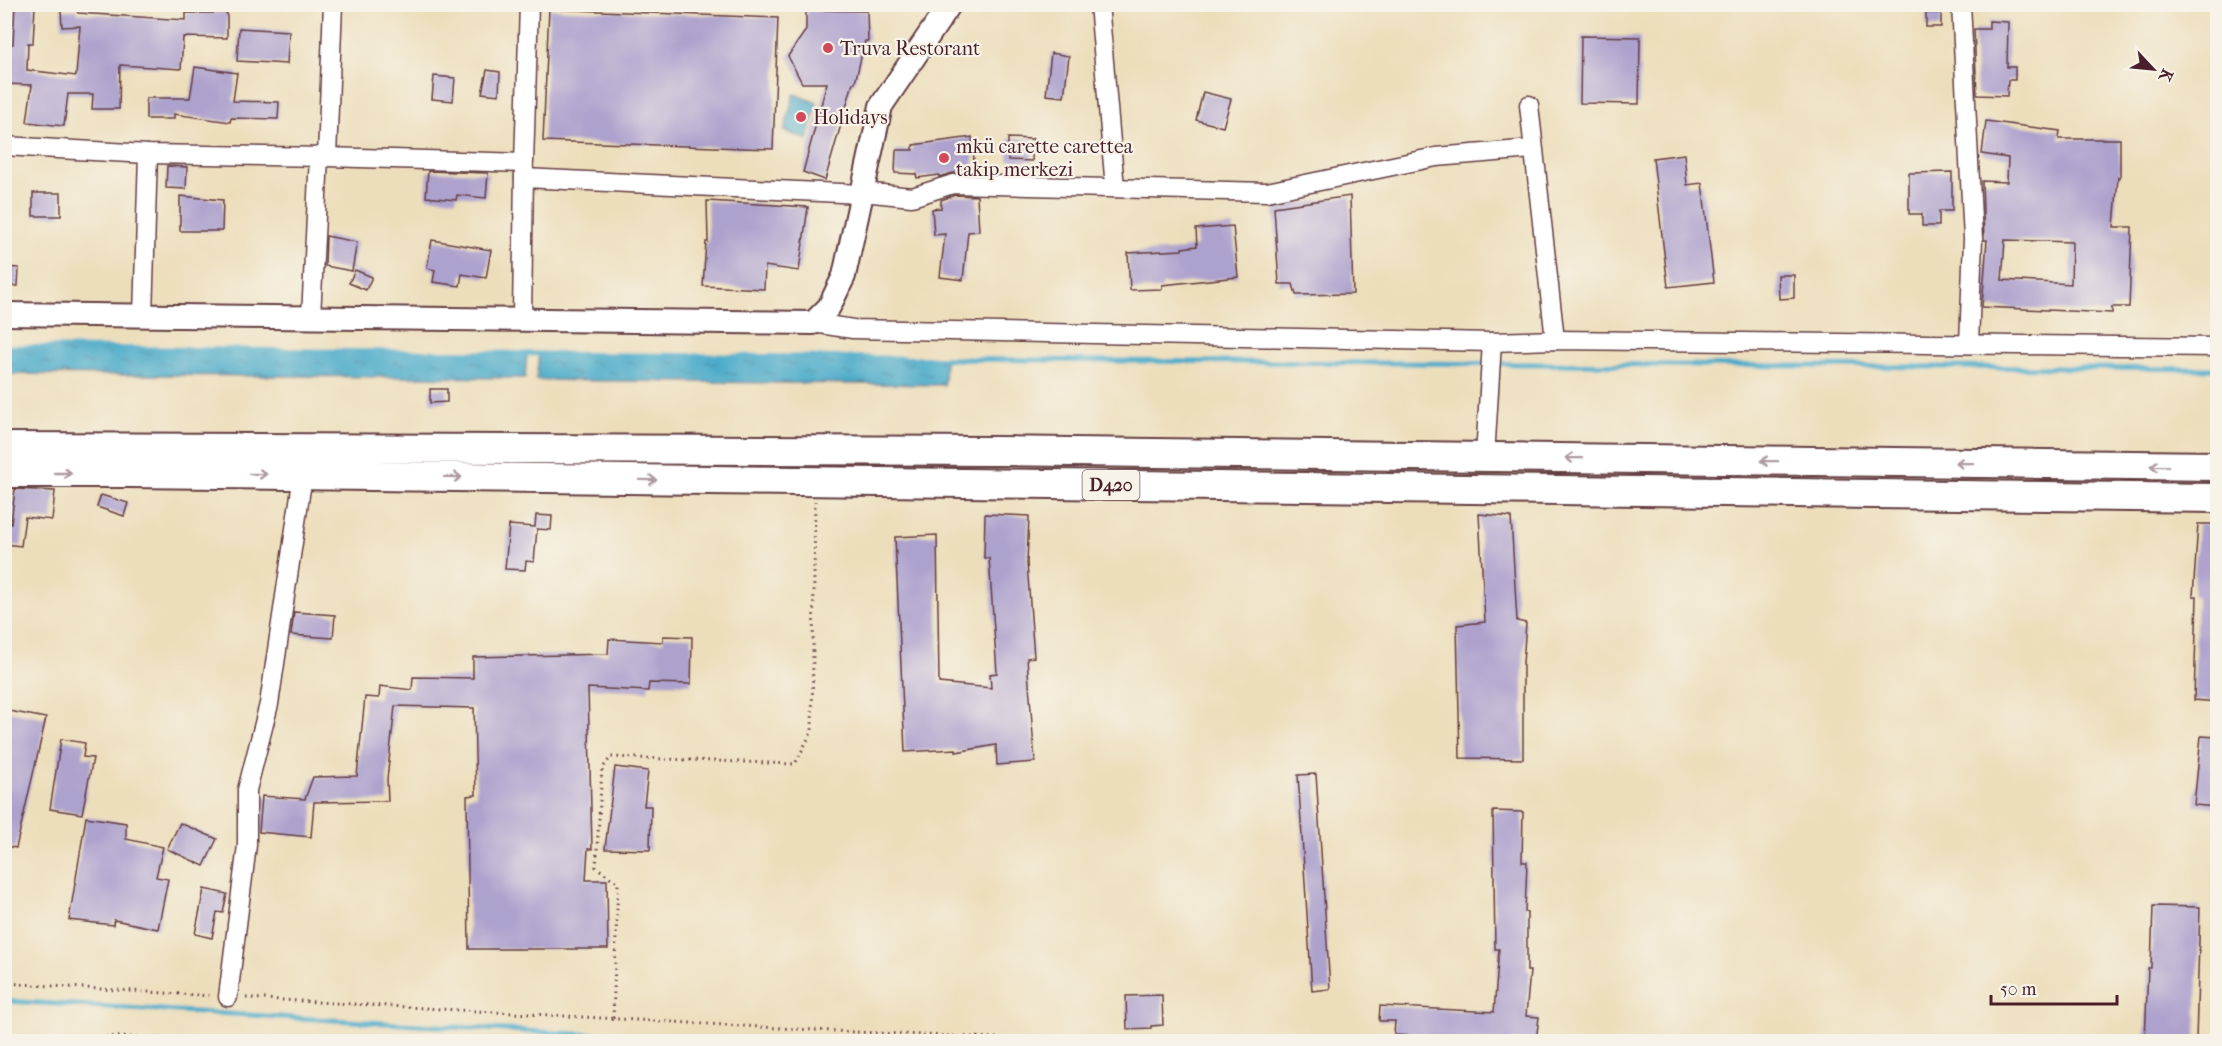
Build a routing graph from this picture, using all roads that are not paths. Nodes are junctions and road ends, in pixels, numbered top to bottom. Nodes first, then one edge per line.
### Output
1 (333, 4) edge
2 (529, 4) edge
3 (950, 4) edge
4 (1099, 4) edge
5 (1962, 4) edge
6 (1529, 105) dead end
7 (4, 146) edge
8 (1533, 149) junction
9 (148, 154) junction
10 (323, 157) junction
11 (524, 171) junction
12 (1115, 188) junction
13 (862, 193) junction
14 (4, 314) edge
15 (143, 316) junction
16 (311, 317) junction
17 (522, 320) junction
18 (813, 323) junction
19 (1555, 340) junction
20 (1492, 342) junction
21 (1969, 345) junction
22 (2217, 347) edge
23 (4, 447) edge
24 (1485, 457) junction
25 (2217, 466) edge
26 (4, 473) edge
27 (303, 475) junction
28 (2217, 498) edge
29 (228, 997) road end

1 - 10 street
2 - 11 street
3 - 13 street
4 - 12 street
5 - 21 street
6 - 8 street
7 - 9 street
8 - 12 street
8 - 19 street
9 - 10 street
9 - 15 street
10 - 11 street
10 - 16 street
11 - 13 street
11 - 17 street
12 - 13 street
13 - 18 street
14 - 15 street
15 - 16 street
16 - 17 street
17 - 18 street
18 - 20 street
19 - 20 street
19 - 21 street
20 - 24 street
21 - 22 street
23 - 24 main road, D420
25 -> 24 main road, D420
26 -> 27 main road, D420
27 -> 28 main road, D420
27 - 29 street

